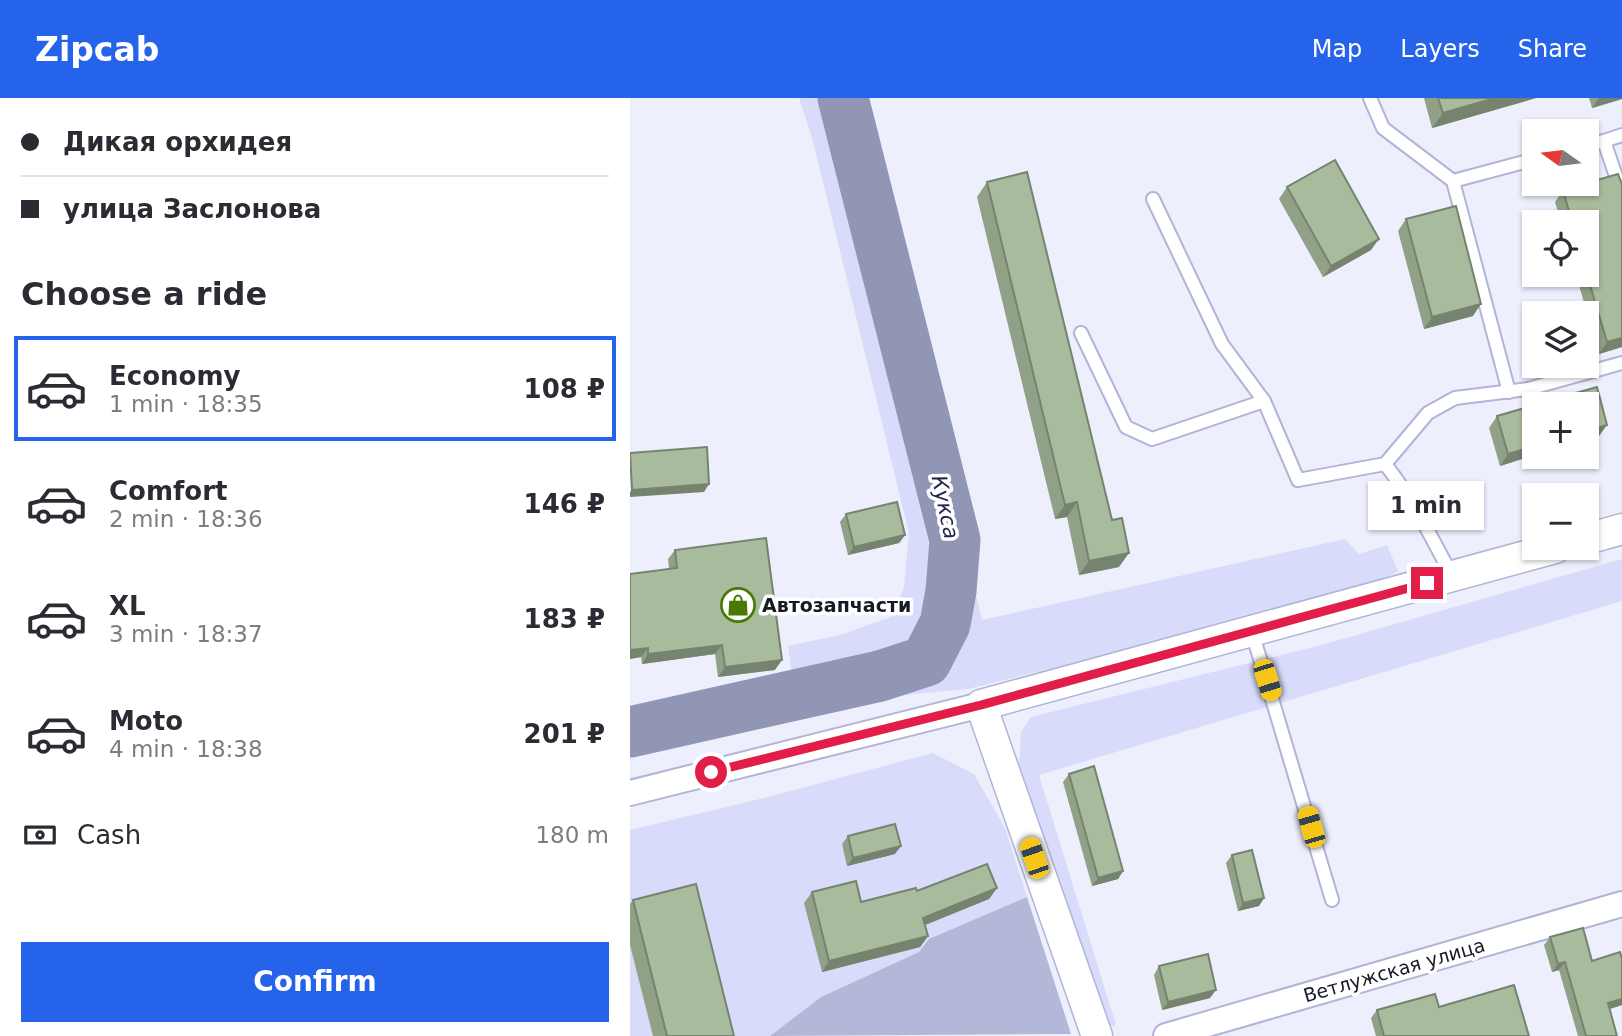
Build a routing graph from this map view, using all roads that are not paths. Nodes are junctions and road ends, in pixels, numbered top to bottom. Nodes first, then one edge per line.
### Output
1 (1370, 98) edge
2 (1622, 135) edge
3 (1604, 141) junction
4 (1600, 142) edge
5 (1522, 162) edge
6 (1453, 181) junction
7 (1622, 194) edge
8 (1153, 199) dead end
9 (1081, 333) dead end
10 (1622, 363) edge
11 (1509, 391) junction
12 (1264, 401) junction
13 (1385, 464) junction
14 (1622, 529) edge
15 (1599, 536) edge
16 (1522, 557) edge
17 (1452, 576) junction
18 (1252, 631) junction
19 (981, 705) junction
20 (630, 793) edge
21 (1332, 900) dead end
22 (1622, 904) edge
23 (1097, 1036) edge
24 (1166, 1036) edge

1 - 6 lane
2 - 3 lane
3 - 4 lane
3 - 7 lane
5 - 6 lane
6 - 11 lane
8 - 12 lane
9 - 12 lane
10 - 11 lane
11 - 13 lane
12 - 13 lane
13 - 17 lane
14 - 15 street
16 - 17 street
17 - 18 street
18 - 19 street
18 - 21 lane
19 - 20 street
19 - 23 street
22 - 24 street, Ветлужская улица

